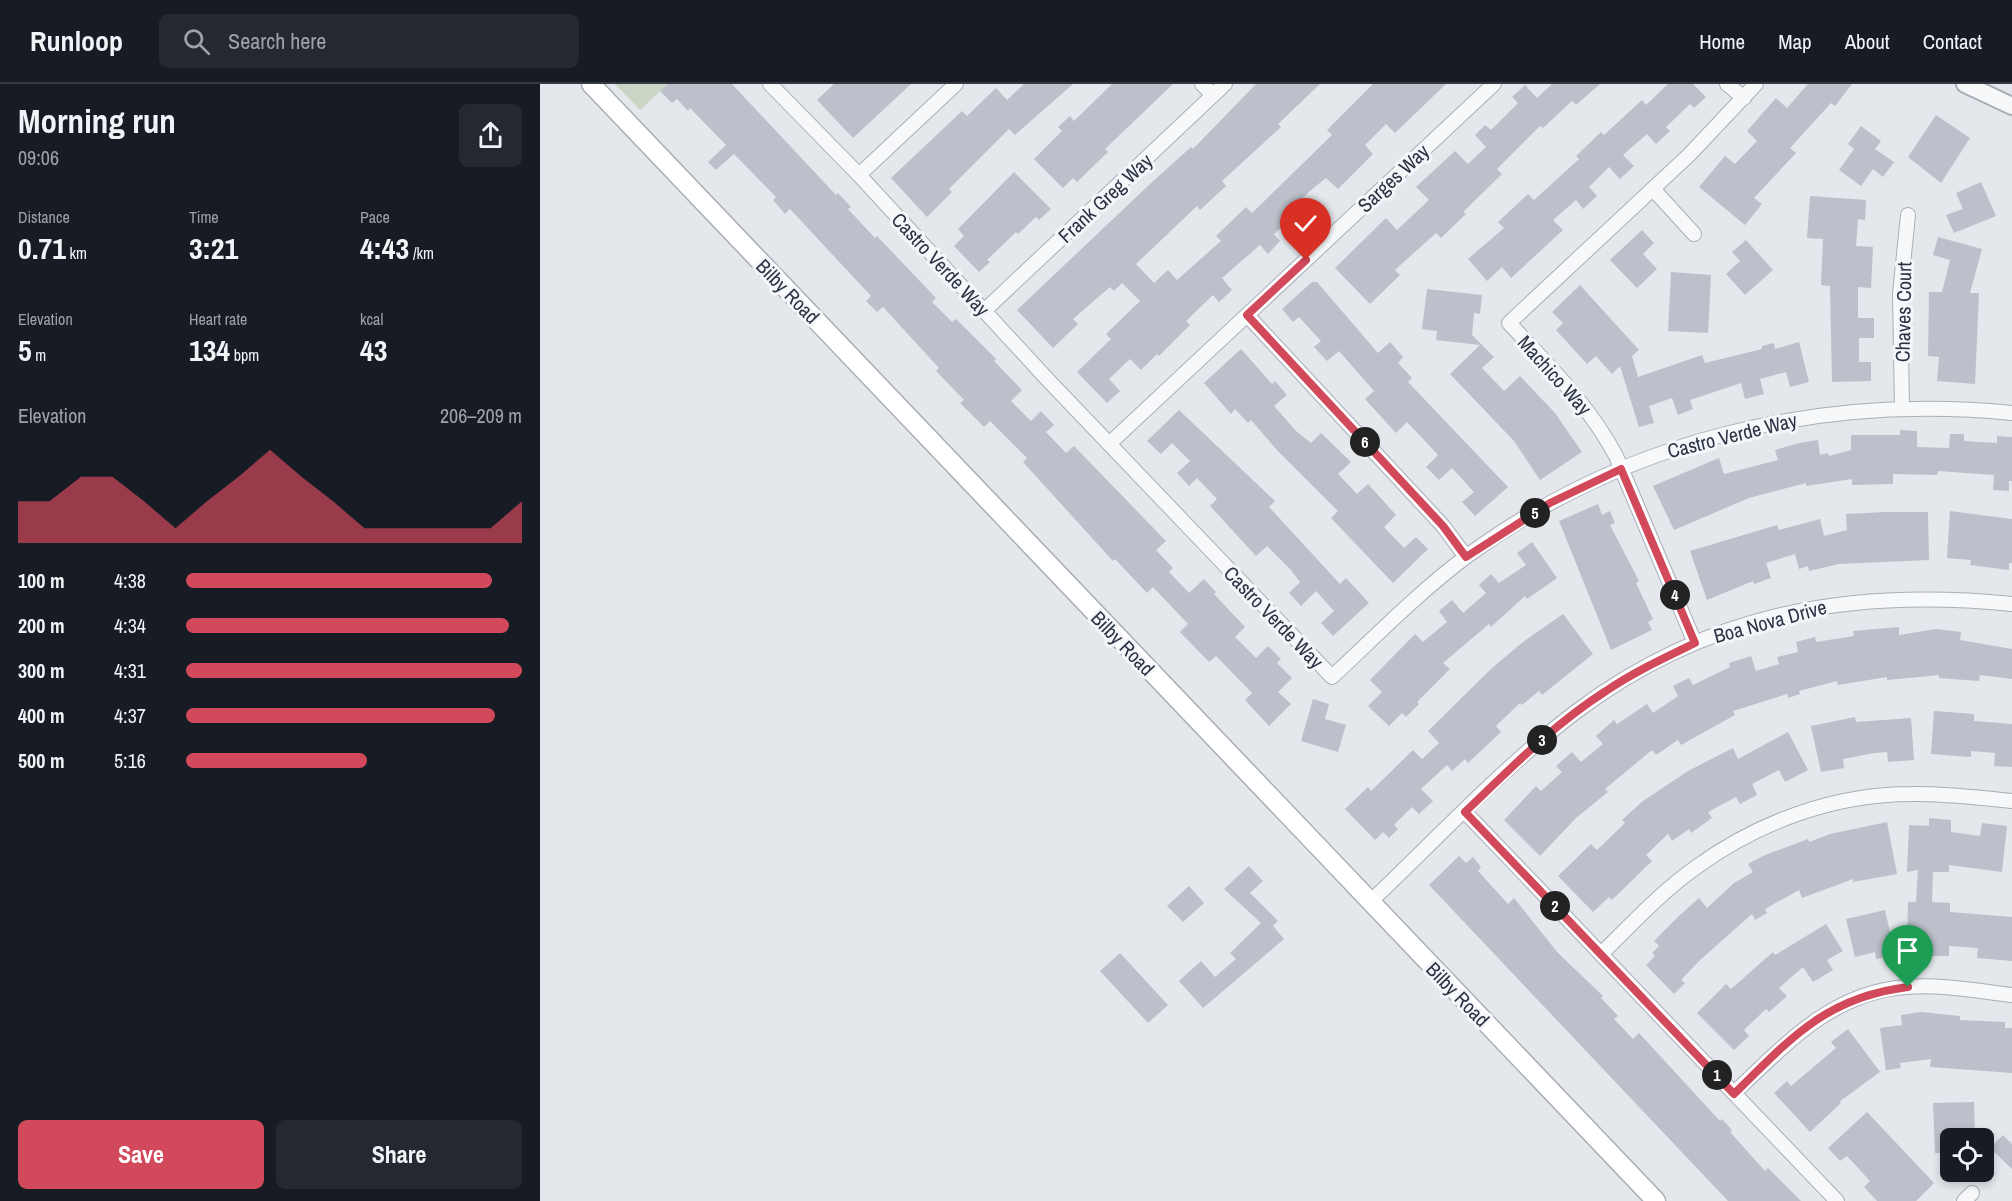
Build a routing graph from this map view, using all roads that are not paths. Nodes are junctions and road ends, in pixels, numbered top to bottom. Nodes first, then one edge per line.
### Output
1 (591, 84) edge
2 (770, 84) edge
3 (956, 84) edge
4 (1202, 84) edge
5 (1225, 84) edge
6 (1494, 84) edge
7 (1727, 84) edge
8 (1756, 84) edge
9 (1965, 84) edge
10 (1213, 95) junction
11 (1744, 98) junction
12 (2012, 106) edge
13 (859, 174) junction
14 (1653, 189) junction
15 (1908, 215) dead end
16 (1694, 234) dead end
17 (984, 311) junction
18 (1247, 315) junction
19 (1902, 408) junction
20 (2012, 413) edge
21 (1109, 444) junction
22 (1621, 469) junction
23 (1466, 557) junction
24 (2012, 604) edge
25 (1695, 643) junction
26 (2012, 801) edge
27 (1465, 812) junction
28 (1370, 902) junction
29 (1601, 954) junction
30 (2012, 995) edge
31 (1734, 1094) junction
32 (1656, 1201) edge
33 (1837, 1201) edge

1 - 28 main road, Bilby Road
2 - 13 street, Castro Verde Way
3 - 13 street
4 - 10 street
5 - 10 street, Frank Greg Way
6 - 18 street, Sarges Way
7 - 11 street
8 - 11 street, Machico Way
9 - 12 street
10 - 17 street, Frank Greg Way
11 - 14 street, Machico Way
13 - 17 street, Castro Verde Way
14 - 16 street
14 - 22 street, Machico Way
15 - 19 street, Chaves Court
17 - 21 street, Castro Verde Way
18 - 21 street, Sarges Way
18 - 23 street
19 - 20 street, Castro Verde Way
19 - 22 street, Castro Verde Way
21 - 23 street, Castro Verde Way
22 - 23 street, Castro Verde Way
22 - 25 street, Machico Way
24 - 25 street, Boa Nova Drive
25 - 27 street, Boa Nova Drive
26 - 29 street
27 - 28 street, Boa Nova Drive
27 - 29 street
28 - 32 main road, Bilby Road
29 - 31 street
30 - 31 street
31 - 33 street

